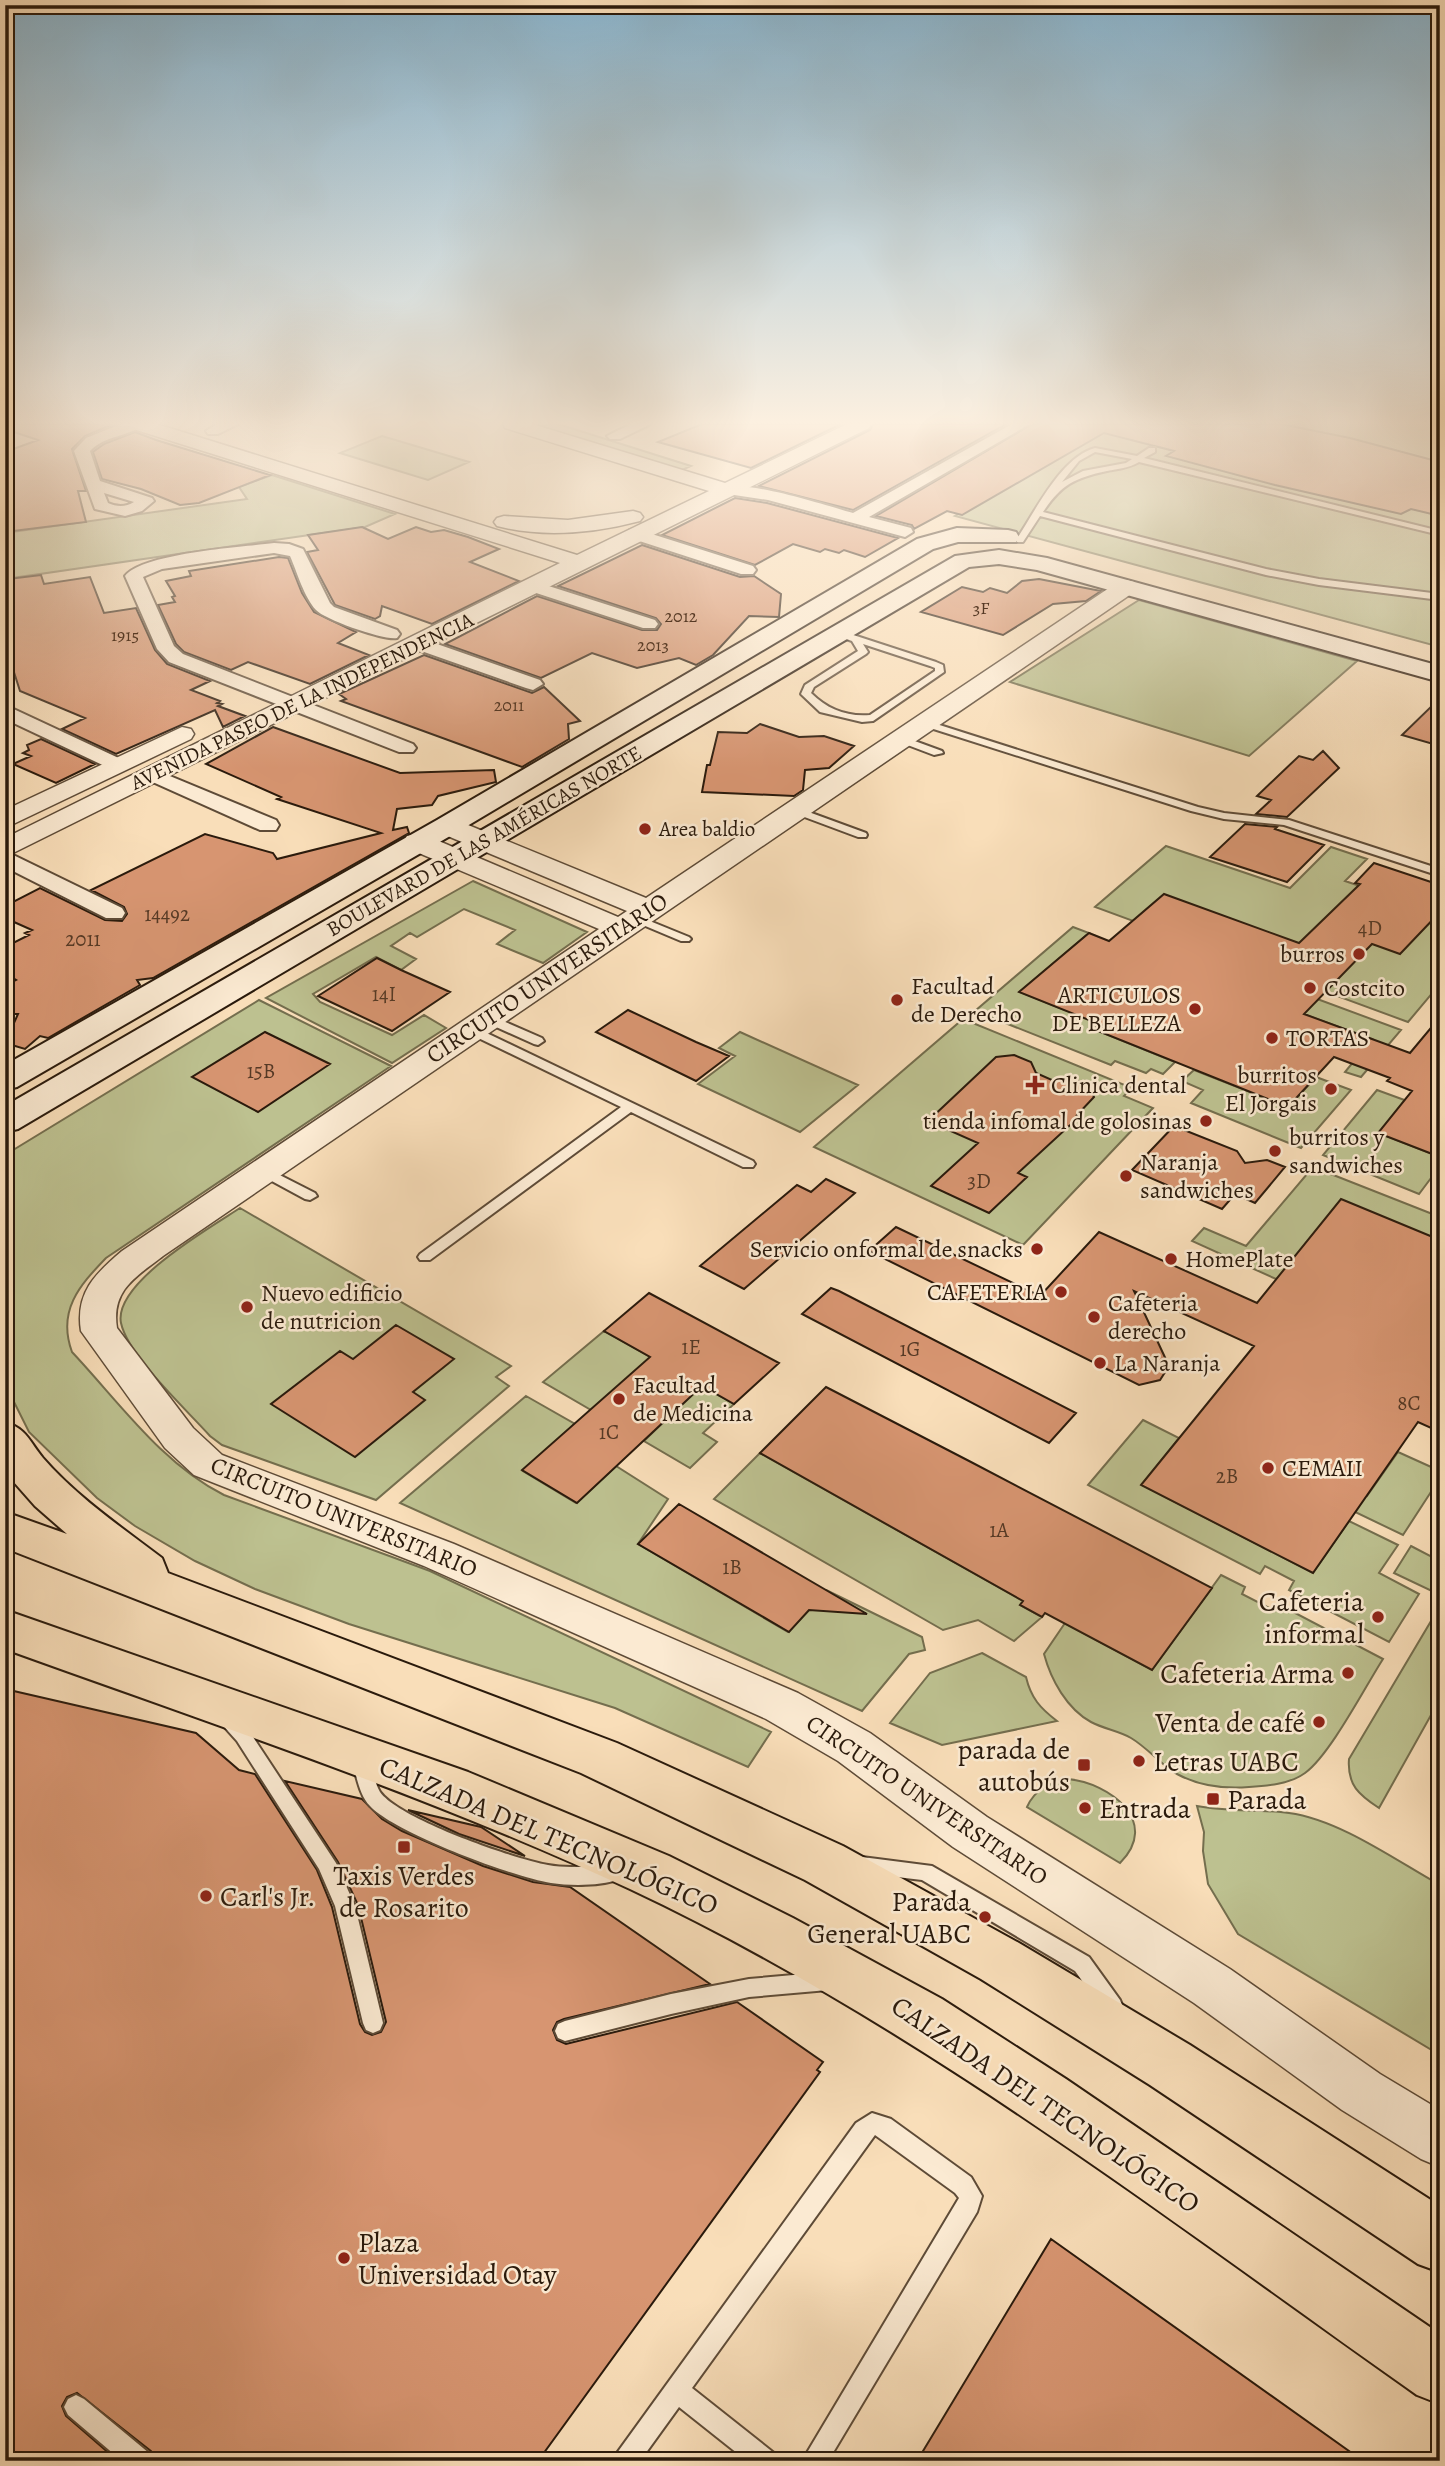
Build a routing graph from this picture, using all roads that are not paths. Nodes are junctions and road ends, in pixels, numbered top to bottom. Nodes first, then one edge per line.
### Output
1 (498, 539) edge
2 (531, 539) edge
3 (606, 539) edge
4 (668, 539) edge
5 (913, 539) edge
6 (917, 539) edge
7 (1013, 539) edge
8 (1138, 539) edge
9 (1020, 540) joint
10 (577, 553) junction
11 (507, 560) dead end
12 (963, 561) junction
13 (747, 570) dead end
14 (533, 586) junction
15 (1126, 587) junction
16 (1440, 597) edge
17 (649, 624) dead end
18 (391, 634) junction
19 (840, 637) junction
20 (417, 643) junction
21 (863, 652) junction
22 (1440, 653) edge
23 (1440, 674) edge
24 (533, 684) dead end
25 (265, 694) junction
26 (293, 706) junction
27 (5, 710) edge
28 (924, 723) junction
29 (901, 739) junction
30 (406, 748) dead end
31 (938, 753) dead end
32 (118, 765) junction
33 (153, 775) junction
34 (795, 810) junction
35 (5, 820) edge
36 (268, 825) dead end
37 (447, 826) junction
38 (862, 835) dead end
39 (417, 842) junction
40 (5, 849) edge
41 (471, 850) junction
42 (5, 858) edge
43 (1440, 873) edge
44 (114, 912) dead end
45 (634, 918) junction
46 (685, 939) dead end
47 (481, 1025) junction
48 (538, 1041) dead end
49 (5, 1080) edge
50 (631, 1107) junction
51 (5, 1121) edge
52 (748, 1164) dead end
53 (262, 1170) junction
54 (310, 1196) dead end
55 (425, 1257) dead end
56 (5, 1437) edge
57 (5, 1529) edge
58 (181, 1598) junction
59 (5, 1629) edge
60 (5, 1646) edge
61 (80, 1658) junction
62 (211, 1701) junction
63 (853, 1979) junction
64 (373, 2023) dead end
65 (565, 2031) dead end
66 (1440, 2140) edge
67 (1440, 2242) edge
68 (1440, 2372) edge
69 (676, 2390) junction
70 (76, 2407) dead end
71 (141, 2461) edge
72 (625, 2461) edge
73 (766, 2461) edge
74 (814, 2461) edge

1 - 11 street
2 - 10 street
3 - 10 street, AVENIDA PASEO DE LA INDEPENDENCIA
4 - 13 street
5 - 37 main road, BOULEVARD DE LAS AMÉRICAS NORTE
6 - 12 main road
7 - 9 main road, BOULEVARD DE LAS AMÉRICAS NORTE
8 - 16 lane
9 - 22 main road, BOULEVARD DE LAS AMÉRICAS NORTE
10 - 14 street, AVENIDA PASEO DE LA INDEPENDENCIA
10 - 18 street, AVENIDA PASEO DE LA INDEPENDENCIA
12 - 15 main road
12 - 19 main road, BOULEVARD DE LAS AMÉRICAS NORTE
14 - 17 street
14 - 20 street, AVENIDA PASEO DE LA INDEPENDENCIA
15 - 23 main road
15 - 28 street, CIRCUITO UNIVERSITARIO
18 - 25 street, AVENIDA PASEO DE LA INDEPENDENCIA
18 - 25 street
19 - 21 lane
19 - 21 lane
19 - 21 lane
19 - 41 main road, BOULEVARD DE LAS AMÉRICAS NORTE
20 - 24 street
20 - 26 street, AVENIDA PASEO DE LA INDEPENDENCIA
25 - 26 street
25 - 32 street, AVENIDA PASEO DE LA INDEPENDENCIA
26 - 30 street
26 - 33 street, AVENIDA PASEO DE LA INDEPENDENCIA
27 - 32 street
28 - 29 street, CIRCUITO UNIVERSITARIO
28 - 43 lane
29 - 31 lane
29 - 34 street, CIRCUITO UNIVERSITARIO
32 - 35 street, AVENIDA PASEO DE LA INDEPENDENCIA
33 - 36 street
33 - 40 street, AVENIDA PASEO DE LA INDEPENDENCIA
34 - 38 lane
34 - 45 street, CIRCUITO UNIVERSITARIO
37 - 39 main road, BOULEVARD DE LAS AMÉRICAS NORTE
37 - 41 street
39 - 41 street
39 - 49 main road, BOULEVARD DE LAS AMÉRICAS NORTE
41 - 45 street
41 - 51 main road, BOULEVARD DE LAS AMÉRICAS NORTE
42 - 44 street
45 - 46 lane
45 - 47 street, CIRCUITO UNIVERSITARIO
47 - 48 lane
47 - 50 lane
47 - 53 street, CIRCUITO UNIVERSITARIO
50 - 52 lane
50 - 55 lane
53 - 54 lane
53 - 66 street, CIRCUITO UNIVERSITARIO
56 - 58 main road
57 - 58 main road
58 - 67 main road
59 - 61 main road, CALZADA DEL TECNOLÓGICO
60 - 61 main road
61 - 62 main road, CALZADA DEL TECNOLÓGICO
62 - 63 main road, CALZADA DEL TECNOLÓGICO
62 - 64 lane
63 - 65 lane
63 - 68 main road, CALZADA DEL TECNOLÓGICO
69 - 72 lane
69 - 73 lane
69 - 74 lane
70 - 71 lane

